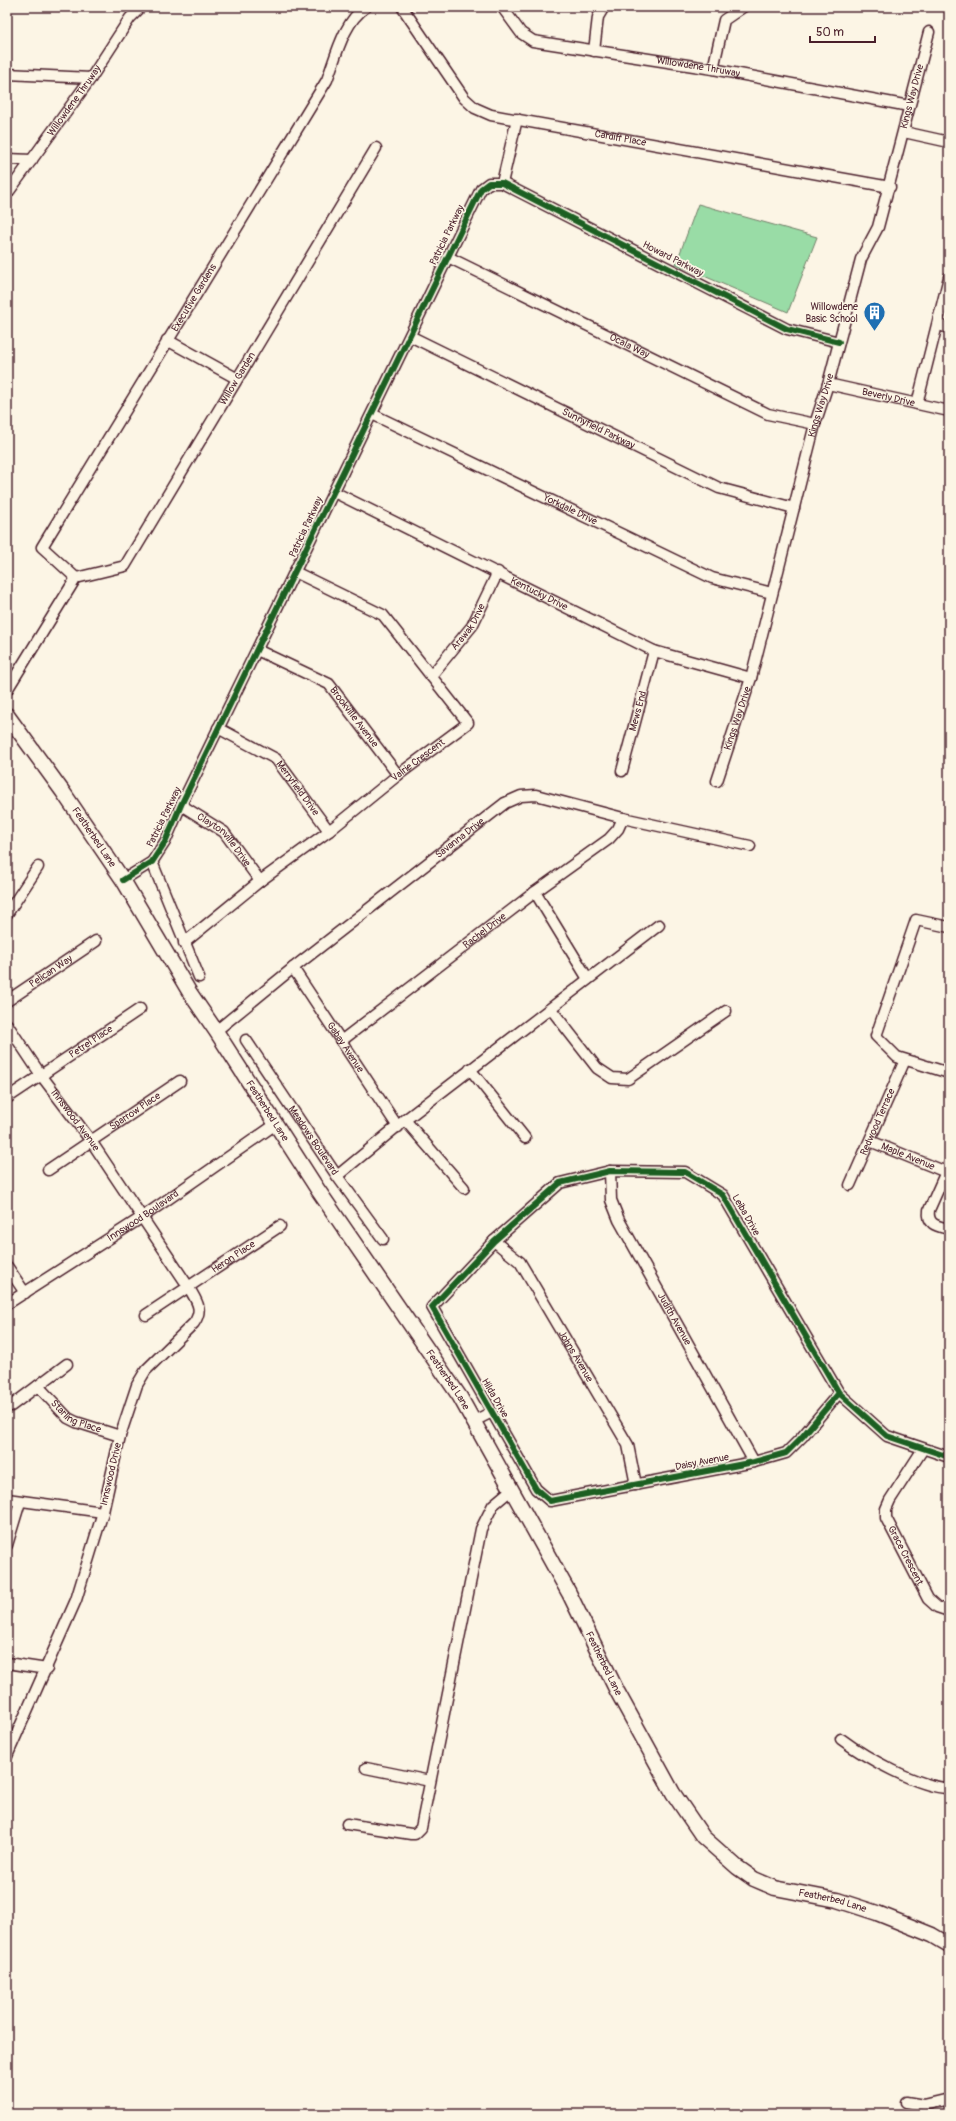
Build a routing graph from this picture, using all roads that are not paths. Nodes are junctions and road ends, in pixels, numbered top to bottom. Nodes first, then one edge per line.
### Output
1 (141, 7) edge
2 (366, 7) edge
3 (402, 7) edge
4 (502, 7) edge
5 (604, 7) edge
6 (743, 7) edge
7 (929, 32) dead end
8 (594, 51) junction
9 (713, 69) junction
10 (7, 74) edge
11 (91, 78) junction
12 (909, 106) junction
13 (517, 119) junction
14 (904, 132) junction
15 (949, 142) edge
16 (376, 148) dead end
17 (7, 159) edge
18 (32, 160) junction
19 (502, 183) junction
20 (890, 187) junction
21 (7, 194) edge
22 (448, 257) junction
23 (949, 277) edge
24 (938, 325) junction
25 (949, 328) edge
26 (410, 336) junction
27 (167, 340) junction
28 (839, 342) junction
29 (236, 378) junction
30 (828, 384) junction
31 (917, 404) junction
32 (949, 411) edge
33 (372, 414) junction
34 (815, 424) junction
35 (334, 492) junction
36 (794, 508) junction
37 (295, 572) junction
38 (498, 572) junction
39 (76, 578) junction
40 (772, 593) junction
41 (257, 650) junction
42 (654, 651) junction
43 (430, 676) junction
44 (751, 678) junction
45 (7, 690) edge
46 (7, 715) edge
47 (218, 728) junction
48 (622, 771) dead end
49 (398, 775) junction
50 (717, 781) dead end
51 (181, 805) junction
52 (623, 818) junction
53 (329, 831) junction
54 (750, 846) dead end
55 (152, 862) junction
56 (38, 868) dead end
57 (123, 880) junction
58 (260, 881) junction
59 (535, 892) junction
60 (7, 914) edge
61 (659, 925) dead end
62 (949, 928) edge
63 (96, 942) dead end
64 (184, 943) junction
65 (293, 968) junction
66 (199, 977) dead end
67 (588, 979) junction
68 (7, 1001) edge
69 (140, 1009) dead end
70 (551, 1009) junction
71 (726, 1011) dead end
72 (7, 1024) edge
73 (216, 1031) junction
74 (246, 1040) dead end
75 (341, 1041) junction
76 (905, 1060) junction
77 (470, 1069) junction
78 (949, 1073) edge
79 (41, 1075) junction
80 (180, 1081) dead end
81 (7, 1098) edge
82 (276, 1124) junction
83 (401, 1124) junction
84 (525, 1138) dead end
85 (91, 1141) junction
86 (870, 1141) junction
87 (947, 1168) edge
88 (48, 1170) dead end
89 (610, 1171) junction
90 (338, 1176) junction
91 (850, 1184) dead end
92 (464, 1188) dead end
93 (141, 1218) junction
94 (280, 1226) dead end
95 (949, 1229) edge
96 (383, 1239) dead end
97 (494, 1241) junction
98 (7, 1266) edge
99 (188, 1286) junction
100 (25, 1293) junction
101 (7, 1304) edge
102 (432, 1307) joint
103 (146, 1315) dead end
104 (67, 1364) dead end
105 (38, 1386) junction
106 (839, 1393) junction
107 (10, 1406) dead end
108 (492, 1412) junction
109 (474, 1421) junction
110 (120, 1436) junction
111 (923, 1449) junction
112 (949, 1457) edge
113 (754, 1462) junction
114 (636, 1485) junction
115 (512, 1488) junction
116 (544, 1498) joint
117 (7, 1499) edge
118 (20, 1502) junction
119 (103, 1512) junction
120 (7, 1545) edge
121 (949, 1610) edge
122 (7, 1663) edge
123 (47, 1669) junction
124 (841, 1739) dead end
125 (8, 1752) edge
126 (366, 1768) dead end
127 (430, 1781) junction
128 (949, 1788) edge
129 (347, 1824) dead end
130 (949, 1945) edge
131 (949, 2099) edge
132 (906, 2102) dead end

1 - 11 street, Willowdene Thruway
2 - 27 street, Executive Gardens
3 - 13 street, Cardiff Place
4 - 8 street, Willowdene Thruway
5 - 8 street
6 - 9 street
7 - 12 street, Kings Way Drive
8 - 9 street, Willowdene Thruway
9 - 12 street, Willowdene Thruway
10 - 11 street
11 - 18 street, Willowdene Thruway
12 - 14 street, Kings Way Drive
13 - 19 street
13 - 20 street, Cardiff Place
14 - 15 street
14 - 20 street, Kings Way Drive
16 - 29 street, Willow Garden
17 - 18 street
18 - 21 street, Willowdene Thruway
19 - 22 street, Patricia Parkway
19 - 28 street, Howard Parkway
20 - 28 street, Kings Way Drive
22 - 26 street, Patricia Parkway
22 - 34 street, Ocala Way
23 - 24 street
24 - 25 street
24 - 31 street
26 - 33 street, Patricia Parkway
26 - 36 street, Sunnyfield Parkway
27 - 29 street
27 - 39 street, Executive Gardens
28 - 30 street, Kings Way Drive
29 - 39 street, Willow Garden
30 - 31 street, Beverly Drive
30 - 34 street, Kings Way Drive
31 - 32 street, Beverly Drive
33 - 35 street, Patricia Parkway
33 - 40 street, Yorkdale Drive
34 - 36 street, Kings Way Drive
35 - 37 street, Patricia Parkway
35 - 38 street, Kentucky Drive
36 - 40 street, Kings Way Drive
37 - 41 street, Patricia Parkway
37 - 43 street, Valrie Crescent
38 - 42 street, Kentucky Drive
38 - 43 street, Arawak Drive
39 - 45 street
40 - 44 street, Kings Way Drive
41 - 47 street, Patricia Parkway
41 - 49 street, Brookville Avenue
42 - 44 street, Kentucky Drive
42 - 48 street, Mews End
43 - 49 street, Valrie Crescent
44 - 50 street, Kings Way Drive
46 - 57 main road, Featherbed Lane
47 - 51 street, Patricia Parkway
47 - 53 street, Merryfield Drive
49 - 53 street, Valrie Crescent
51 - 55 street, Patricia Parkway
51 - 58 street, Claytonville Drive
52 - 54 street, Savanna Drive
52 - 59 street, Rachel Drive
52 - 65 street, Savanna Drive
53 - 58 street, Valrie Crescent
55 - 57 street, Patricia Parkway
55 - 64 street
56 - 60 street
57 - 73 main road, Featherbed Lane
58 - 64 street, Valrie Crescent
59 - 67 street
59 - 75 street, Rachel Drive
61 - 67 street
62 - 76 street
63 - 68 street, Pelican Way
64 - 66 street
65 - 73 street, Savanna Drive
65 - 75 street, Gabay Avenue
67 - 70 street
69 - 79 street, Petrel Place
70 - 71 street
70 - 77 street
72 - 79 street, Innswood Avenue
73 - 82 main road, Featherbed Lane
74 - 90 street, Meadows Boulevard
75 - 83 street, Gabay Avenue
76 - 78 street
76 - 86 street, Redwood Terrace
77 - 83 street
77 - 84 street
79 - 81 street, Petrel Place
79 - 85 street, Innswood Avenue
80 - 85 street, Sparrow Place
82 - 93 street, Innswood Boulavard
82 - 109 main road, Featherbed Lane
83 - 90 street
83 - 92 street, Gabay Avenue
85 - 88 street, Sparrow Place
85 - 93 street, Innswood Avenue
86 - 87 street, Maple Avenue
86 - 91 street, Redwood Terrace
87 - 95 street
89 - 97 street, Leiba Drive
89 - 106 street, Leiba Drive
89 - 113 street, Judith Avenue
90 - 96 street, Meadows Boulevard
93 - 99 street, Innswood Drive
93 - 100 street, Innswood Boulavard
94 - 99 street, Heron Place
97 - 102 street, Leiba Drive
97 - 114 street, Johns Avenue
98 - 100 street
99 - 103 street, Heron Place
99 - 110 street, Innswood Drive
100 - 101 street, Innswood Boulavard
102 - 108 street, Hilda Drive
104 - 105 street
105 - 107 street
105 - 110 street, Starling Place
106 - 111 street, Leiba Drive
106 - 113 street, Daisy Avenue
108 - 109 street
108 - 116 street, Hilda Drive
109 - 115 main road, Featherbed Lane
110 - 119 street, Innswood Drive
111 - 112 street, Leiba Drive
111 - 121 street, Grace Crescent
113 - 114 street, Daisy Avenue
114 - 116 street, Daisy Avenue
115 - 127 street
115 - 130 main road, Featherbed Lane
117 - 118 street
118 - 119 street
118 - 120 street
119 - 123 street, Innswood Drive
122 - 123 street
123 - 125 street, Innswood Drive
124 - 128 street
126 - 127 street
127 - 129 street
131 - 132 street

